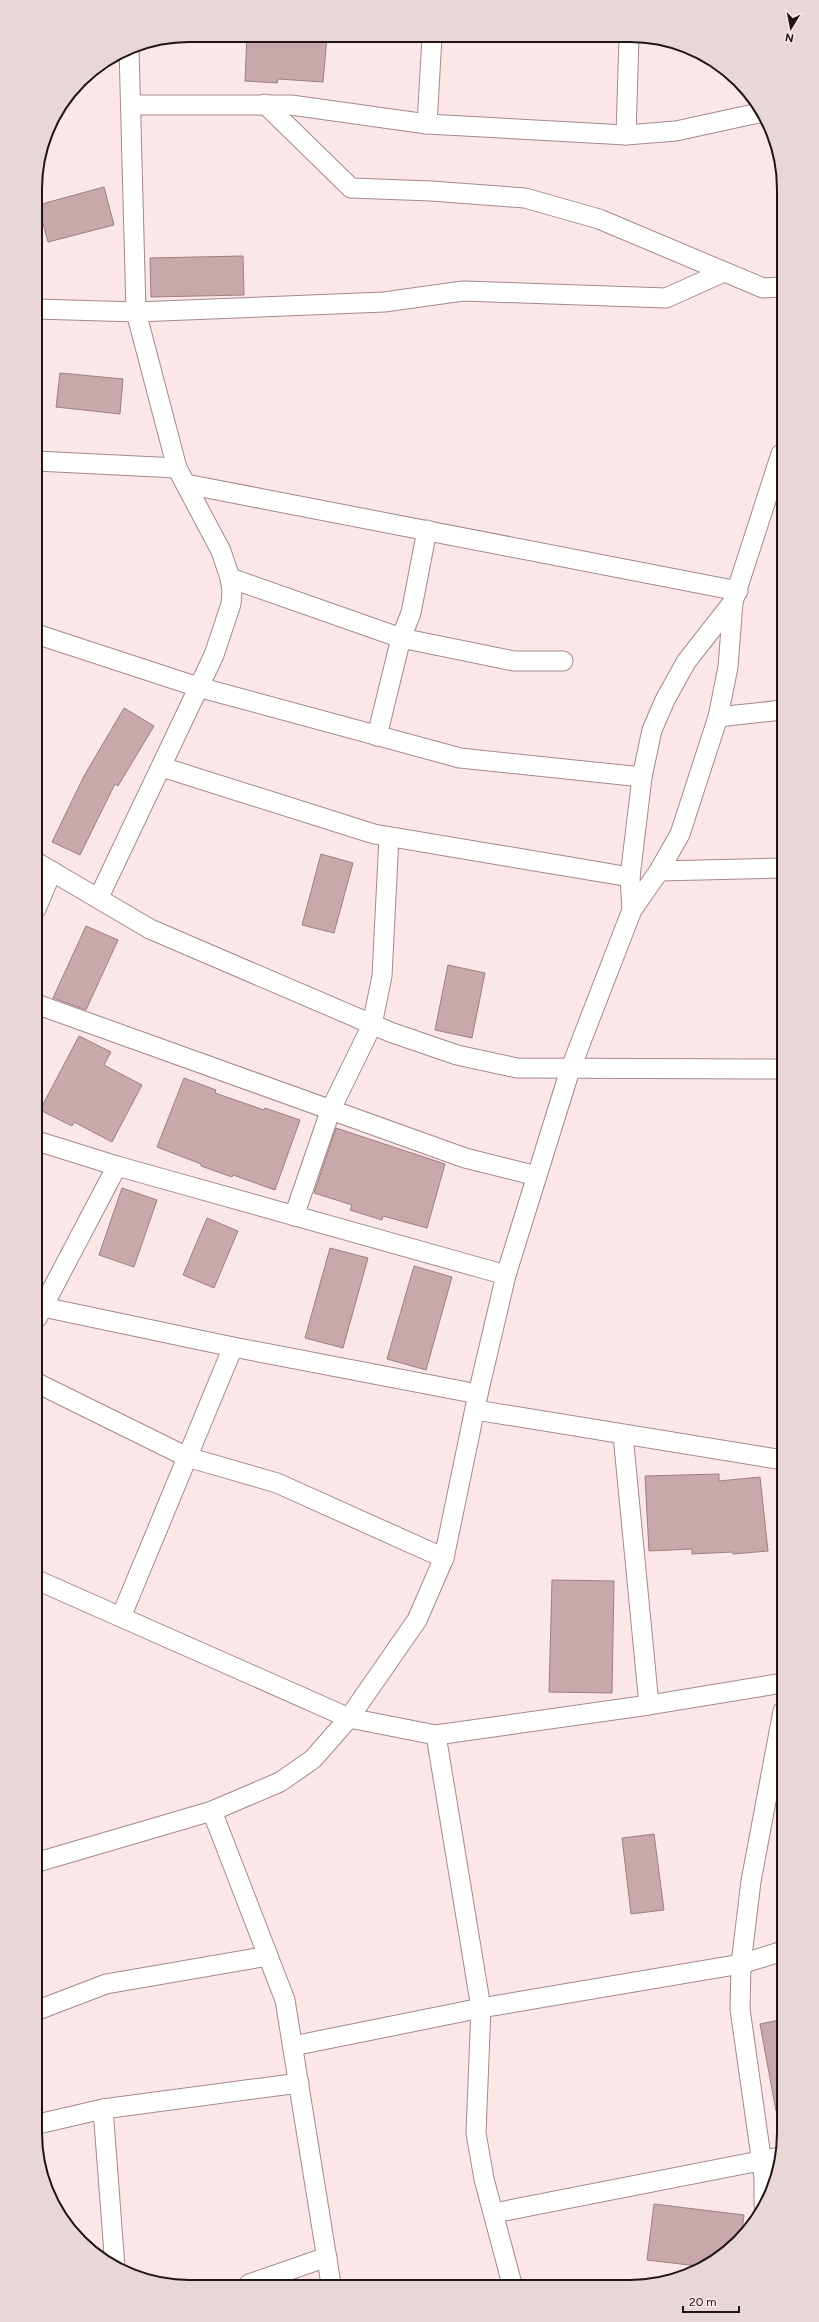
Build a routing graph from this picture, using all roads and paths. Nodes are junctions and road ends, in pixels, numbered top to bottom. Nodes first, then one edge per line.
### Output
1 (432, 42) edge
2 (628, 42) edge
3 (129, 55) edge
4 (265, 104) junction
5 (130, 105) junction
6 (756, 114) edge
7 (427, 124) junction
8 (626, 135) junction
9 (724, 272) junction
10 (777, 287) edge
11 (42, 309) edge
12 (136, 312) junction
13 (42, 462) edge
14 (181, 476) junction
15 (777, 485) edge
16 (775, 500) edge
17 (427, 530) junction
18 (230, 578) junction
19 (736, 597) junction
20 (42, 636) edge
21 (401, 638) junction
22 (563, 661) dead end
23 (198, 687) junction
24 (777, 711) edge
25 (718, 717) junction
26 (377, 736) junction
27 (162, 767) junction
28 (642, 777) junction
29 (389, 837) junction
30 (44, 867) edge
31 (777, 868) edge
32 (659, 871) junction
33 (630, 877) junction
34 (42, 878) edge
35 (99, 897) junction
36 (632, 910) junction
37 (42, 1006) edge
38 (372, 1025) junction
39 (777, 1069) edge
40 (570, 1070) junction
41 (331, 1109) junction
42 (42, 1143) edge
43 (117, 1166) junction
44 (537, 1176) junction
45 (294, 1216) junction
46 (506, 1275) junction
47 (42, 1308) edge
48 (42, 1312) edge
49 (233, 1347) junction
50 (42, 1385) edge
51 (477, 1402) junction
52 (623, 1435) junction
53 (187, 1457) junction
54 (777, 1459) edge
55 (444, 1558) junction
56 (42, 1582) edge
57 (121, 1617) junction
58 (777, 1684) edge
59 (649, 1705) junction
60 (349, 1718) junction
61 (436, 1735) junction
62 (777, 1742) edge
63 (212, 1810) junction
64 (42, 1861) edge
65 (777, 1953) edge
66 (268, 1956) junction
67 (741, 1964) junction
68 (42, 2008) edge
69 (481, 2008) junction
70 (292, 2046) junction
71 (299, 2083) junction
72 (103, 2109) junction
73 (42, 2123) edge
74 (775, 2158) edge
75 (762, 2162) junction
76 (764, 2194) edge
77 (494, 2213) junction
78 (327, 2257) junction
79 (114, 2260) edge
80 (261, 2280) edge
81 (330, 2280) edge
82 (511, 2280) edge

1 - 7 street
2 - 8 street
3 - 5 street
4 - 5 street
4 - 7 street
4 - 9 street
5 - 12 street
6 - 8 street
7 - 8 street
9 - 10 street
9 - 12 street
11 - 12 street
12 - 14 street
13 - 14 street
14 - 17 street
14 - 18 street
15 - 16 street
16 - 19 street
17 - 19 street
17 - 21 street
18 - 21 street
18 - 23 street
19 - 25 street
19 - 28 street
20 - 23 street
21 - 22 street
21 - 26 street
23 - 26 street
23 - 27 street
24 - 25 street
25 - 32 street
26 - 28 street
27 - 29 street
27 - 35 street
28 - 33 street
29 - 33 street
29 - 38 street
30 - 34 street
30 - 35 street
31 - 32 street
32 - 36 street
33 - 36 street
35 - 38 street
36 - 40 street
37 - 41 street
38 - 40 street
38 - 41 street
39 - 40 street
40 - 44 street
41 - 44 street
41 - 45 street
42 - 43 street
43 - 45 street
43 - 47 street
44 - 46 street
45 - 46 street
46 - 51 street
48 - 49 street
49 - 51 street
49 - 53 street
50 - 53 street
51 - 52 street
51 - 55 street
52 - 54 street
52 - 59 street
53 - 55 street
53 - 57 street
55 - 60 street
56 - 57 street
57 - 60 street
58 - 59 street
59 - 61 street
60 - 61 street
60 - 63 street
61 - 69 street
62 - 67 street
63 - 64 street
63 - 66 street
65 - 67 street
66 - 68 street
66 - 70 street
67 - 69 street
67 - 75 street
69 - 70 street
69 - 77 street
70 - 71 street
71 - 72 street
71 - 78 street
72 - 73 street
72 - 79 street
74 - 75 street
75 - 76 street
75 - 77 street
77 - 82 street
78 - 80 street
78 - 81 street

